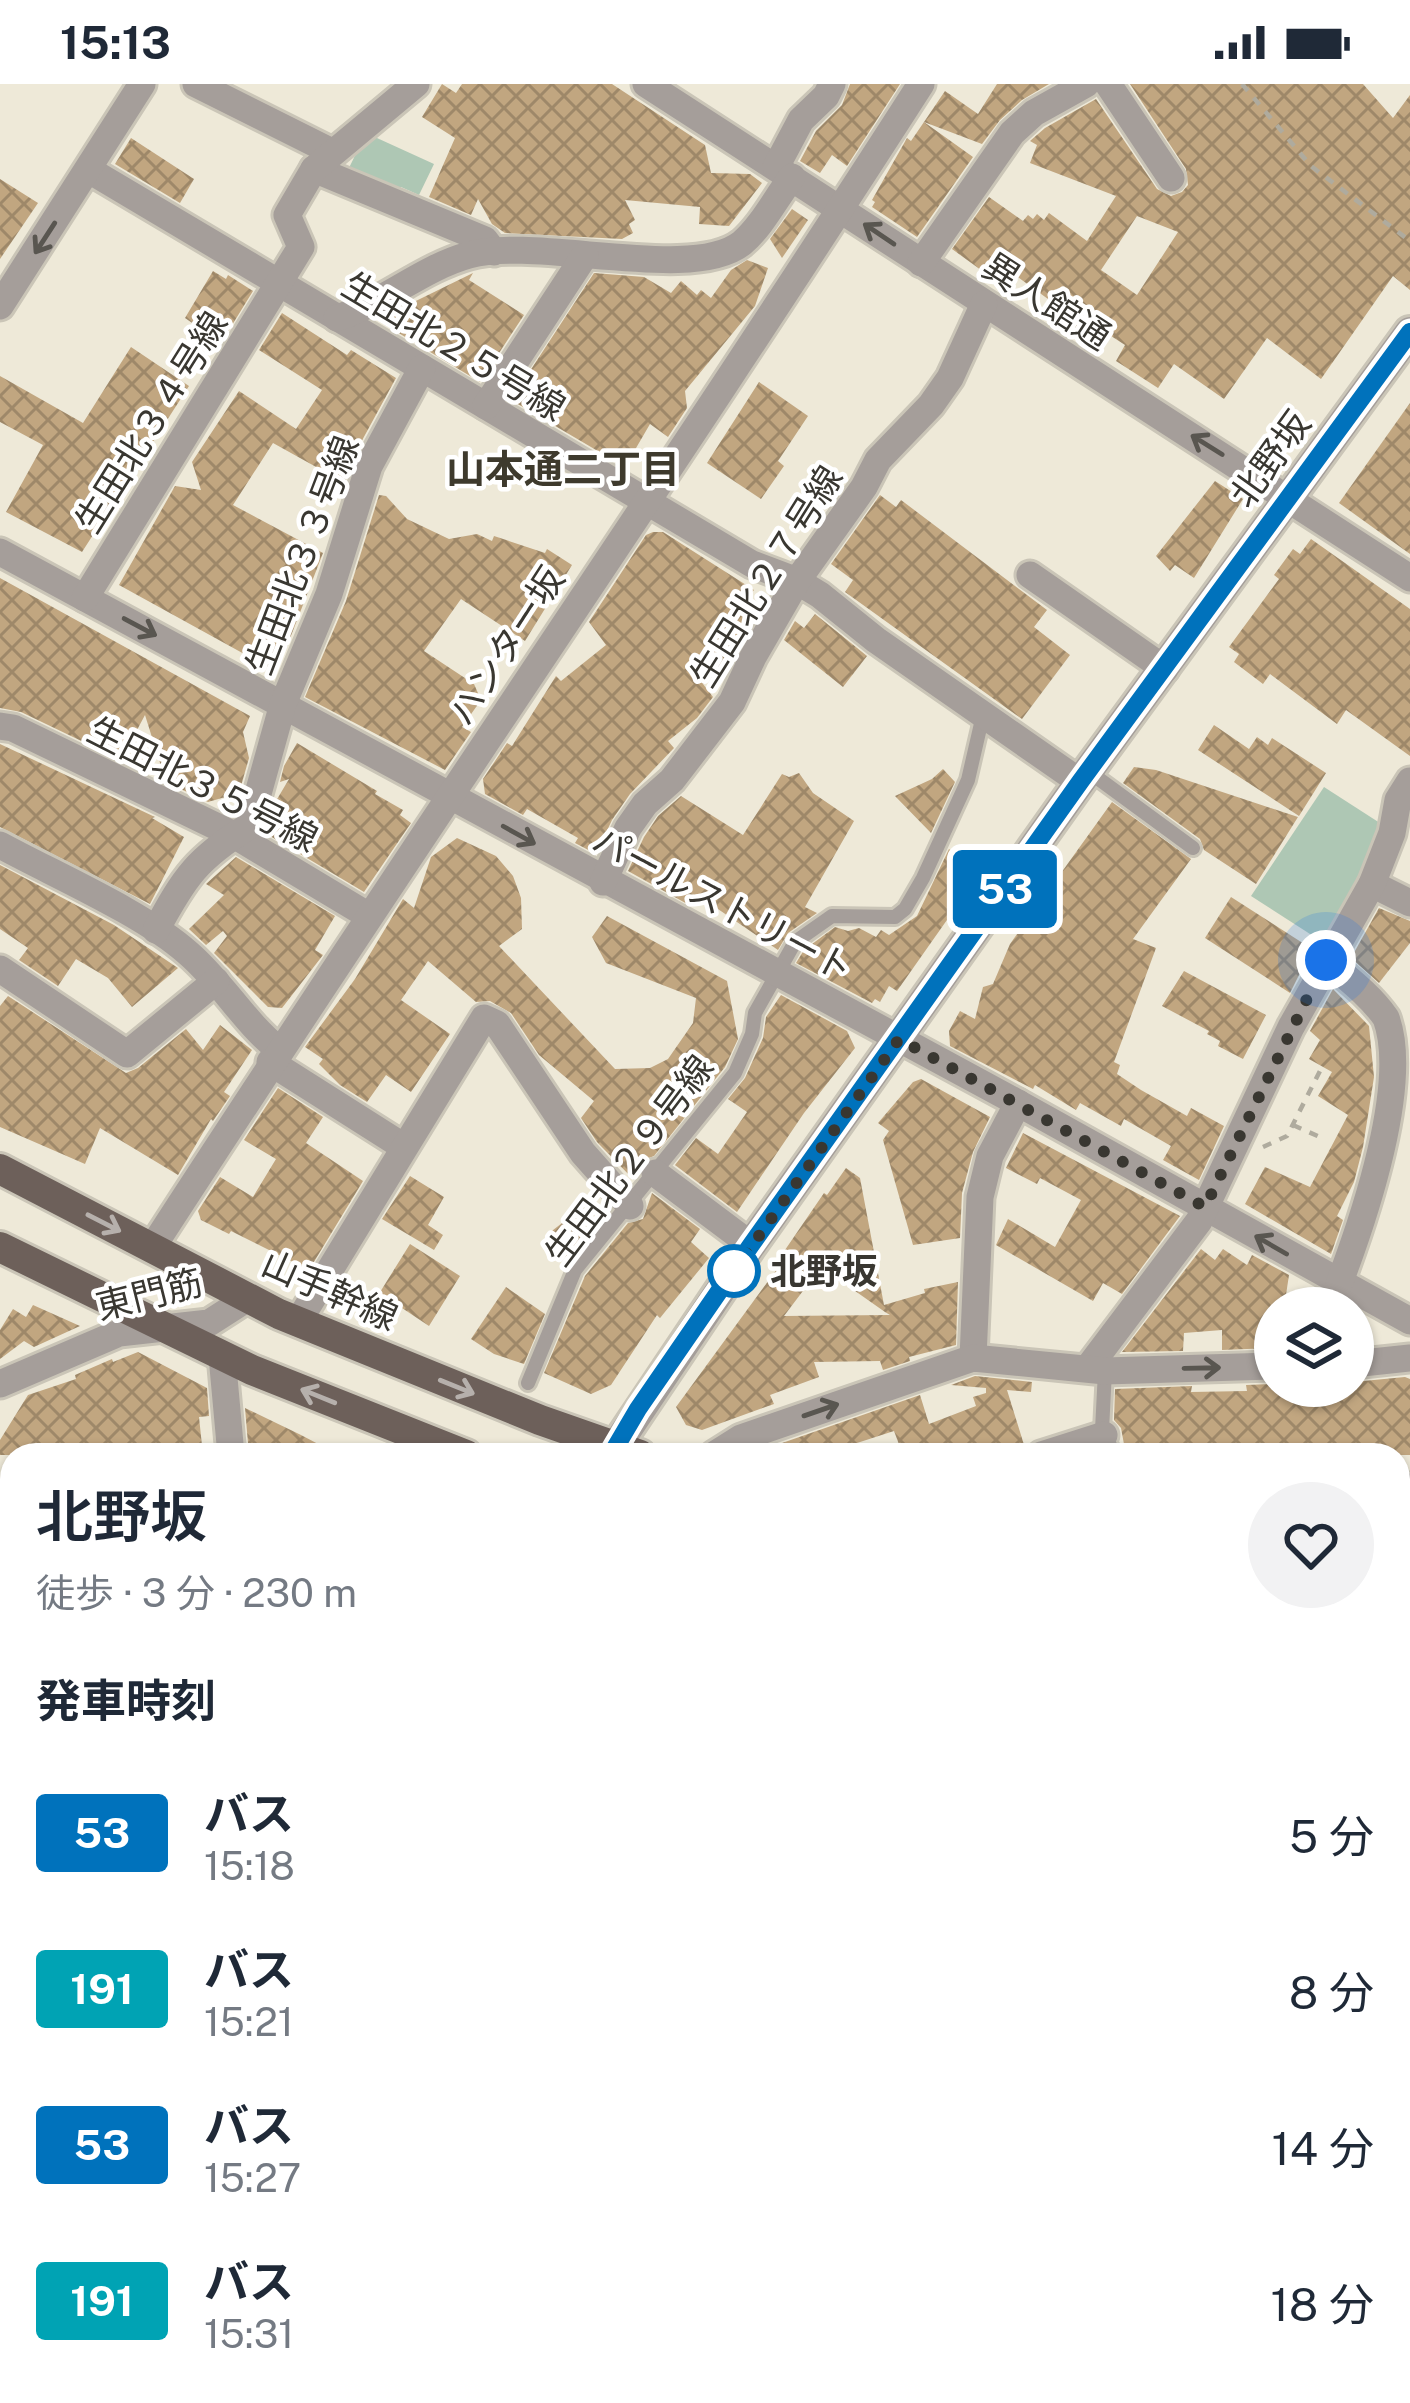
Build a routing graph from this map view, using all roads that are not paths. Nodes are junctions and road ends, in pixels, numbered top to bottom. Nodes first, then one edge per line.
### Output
1 (142, 84) edge
2 (196, 84) edge
3 (416, 84) edge
4 (646, 84) edge
5 (832, 84) edge
6 (922, 84) edge
7 (1086, 84) edge
8 (1108, 84) edge
9 (323, 161) junction
10 (89, 170) junction
11 (784, 172) junction
12 (1171, 178) dead end
13 (841, 209) junction
14 (494, 252) junction
15 (585, 255) junction
16 (921, 263) junction
17 (279, 284) junction
18 (5, 288) edge
19 (984, 304) junction
20 (338, 318) junction
21 (1410, 332) edge
22 (422, 368) junction
23 (486, 406) junction
24 (1288, 499) junction
25 (645, 501) junction
26 (3, 561) edge
27 (1030, 575) dead end
28 (1410, 578) edge
29 (797, 581) junction
30 (85, 598) junction
31 (1165, 669) junction
32 (283, 704) junction
33 (983, 715) junction
34 (0, 726) edge
35 (1084, 777) junction
36 (1410, 781) edge
37 (450, 797) junction
38 (1402, 821) edge
39 (234, 835) junction
40 (0, 845) edge
41 (1193, 848) dead end
42 (603, 882) junction
43 (1372, 884) junction
44 (1410, 903) edge
45 (369, 916) junction
46 (156, 930) junction
47 (1326, 960) junction
48 (778, 973) junction
49 (3, 978) edge
50 (216, 981) junction
51 (899, 1039) junction
52 (274, 1055) junction
53 (1018, 1103) junction
54 (1404, 1107) edge
55 (404, 1148) junction
56 (0, 1169) edge
57 (655, 1173) junction
58 (630, 1206) junction
59 (1205, 1207) junction
60 (751, 1245) junction
61 (0, 1247) edge
62 (152, 1248) junction
63 (1339, 1284) junction
64 (248, 1298) junction
65 (1410, 1321) edge
66 (298, 1322) junction
67 (171, 1330) junction
68 (222, 1356) junction
69 (974, 1358) junction
70 (1410, 1358) edge
71 (1374, 1362) edge
72 (1254, 1366) edge
73 (1096, 1370) junction
74 (528, 1383) dead end
75 (0, 1384) edge
76 (230, 1443) edge
77 (428, 1443) edge
78 (599, 1443) edge
79 (628, 1443) edge
80 (733, 1443) edge
81 (1110, 1443) edge

1 - 10 street
2 - 9 street
3 - 9 street
4 - 11 street, 異人館通
5 - 11 street
6 - 13 street, ハンター坂
7 - 16 street
8 - 12 street
9 - 14 street
9 - 17 street, 生田北３４号線
10 - 17 street, 生田北２５号線
10 -> 18 street
11 - 13 street, 異人館通
11 - 15 street
16 -> 13 street, 異人館通
13 - 25 street, ハンター坂
14 - 15 street
14 - 20 street
15 - 23 street
16 - 19 street, 異人館通
17 - 20 street, 生田北２５号線
17 - 30 street, 生田北３４号線
24 -> 19 street, 異人館通
19 - 29 street, 生田北２７号線
20 - 22 street, 生田北２５号線
21 - 24 street, 北野坂
22 - 23 street, 生田北２５号線
22 - 32 street, 生田北３３号線
23 - 25 street, 生田北２５号線
24 - 28 street, 異人館通
24 - 31 street, 北野坂
25 - 29 street, 生田北２５号線
25 - 37 street, ハンター坂
26 - 30 street, パールストリート
27 - 31 street
29 - 33 street, 生田北２５号線
29 - 42 street, 生田北２７号線
30 -> 32 street, パールストリート
31 - 35 street, 北野坂
32 - 37 street, パールストリート
32 - 39 street, 生田北３３号線
33 - 35 street, 生田北２５号線
33 - 48 lane, 生田北２９号線
34 - 39 street, 生田北３５号線
35 - 41 lane
35 - 51 street, 北野坂
36 - 38 street
37 -> 42 street, パールストリート
37 - 45 street, ハンター坂
38 - 43 street
39 - 45 street, 生田北３５号線
39 - 46 street
40 - 46 street
42 - 48 street, パールストリート
43 - 44 street
43 - 47 street
45 - 52 street, ハンター坂
46 - 50 street
47 - 54 street
47 - 59 street
48 - 51 street, パールストリート
48 - 57 lane, 生田北２９号線
49 - 50 street
50 - 52 street
51 - 53 street, パールストリート
51 - 60 street, 北野坂
52 - 55 street
52 - 62 street, ハンター坂
53 - 59 street, パールストリート
53 - 69 street
54 - 63 street
55 - 58 street
55 - 66 street
56 -> 62 main road, 山手幹線
57 - 58 lane, 生田北２９号線
57 - 60 street
58 - 74 lane, 生田北２９号線
63 -> 59 street, パールストリート
59 - 73 street
60 - 79 street, 北野坂
61 - 67 main road
62 - 64 main road, 山手幹線
63 - 65 street, パールストリート
64 - 66 main road, 山手幹線
64 - 67 street, 東門筋
66 -> 78 main road, 山手幹線
67 - 68 main road
67 - 75 street, 東門筋
68 - 76 street
77 -> 68 main road
69 - 73 street
80 -> 69 street
70 - 71 street
73 -> 72 street
73 - 81 lane

